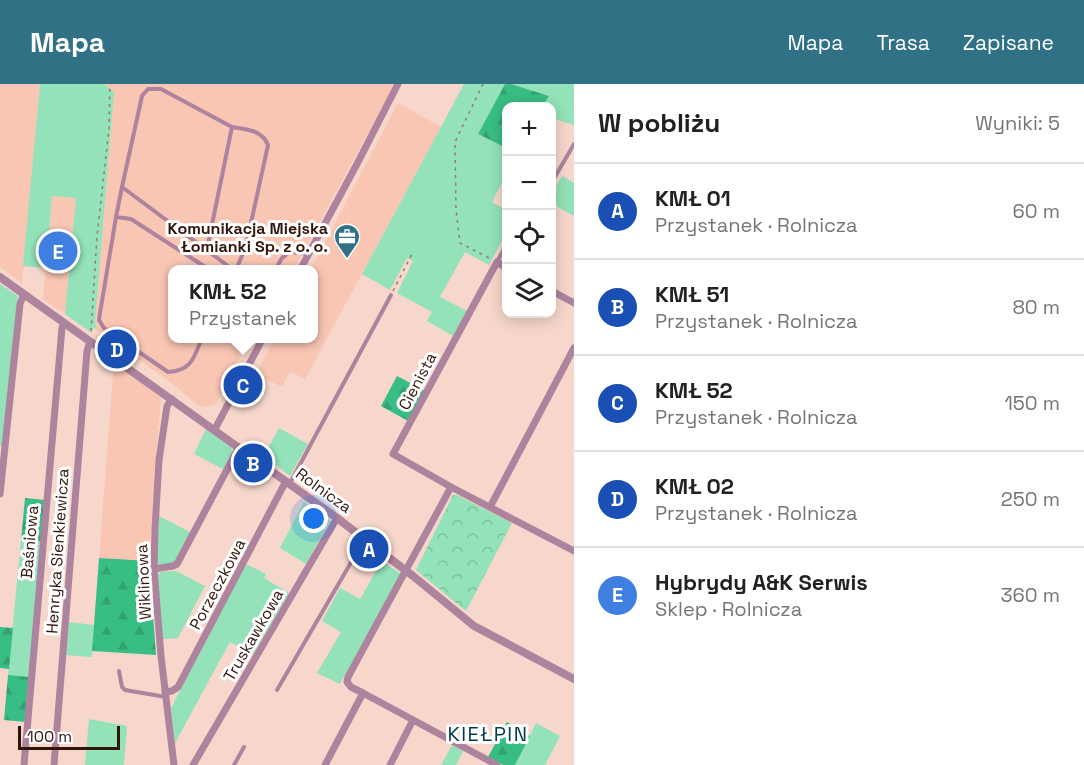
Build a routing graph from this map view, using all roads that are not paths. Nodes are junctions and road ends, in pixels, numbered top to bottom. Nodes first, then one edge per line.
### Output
1 (398, 84) edge
2 (232, 127) junction
3 (574, 144) edge
4 (556, 175) edge
5 (122, 187) junction
6 (116, 216) junction
7 (207, 249) junction
8 (309, 254) junction
9 (502, 254) edge
10 (497, 262) junction
11 (202, 265) edge
12 (227, 265) edge
13 (238, 265) edge
14 (278, 265) edge
15 (303, 265) edge
16 (502, 265) edge
17 (0, 277) edge
18 (556, 293) edge
19 (24, 294) junction
20 (391, 296) road end
21 (574, 303) edge
22 (64, 323) junction
23 (90, 340) junction
24 (200, 343) edge
25 (261, 343) edge
26 (574, 348) edge
27 (172, 399) junction
28 (214, 429) junction
29 (239, 447) junction
30 (288, 482) junction
31 (451, 487) junction
32 (0, 494) edge
33 (489, 507) junction
34 (337, 518) junction
35 (364, 539) junction
36 (574, 551) edge
37 (154, 569) junction
38 (406, 570) junction
39 (119, 671) dead end
40 (574, 679) edge
41 (277, 690) dead end
42 (363, 693) junction
43 (166, 694) junction
44 (413, 720) junction
45 (244, 747) dead end
46 (24, 765) edge
47 (54, 765) edge
48 (174, 765) edge
49 (193, 765) edge
50 (234, 765) edge
51 (325, 765) edge
52 (390, 765) edge
53 (496, 765) edge

1 - 8 street
2 - 5 lane
2 - 7 lane
2 - 13 lane
3 - 4 lane
5 - 6 lane
5 - 7 lane
6 - 11 lane
6 - 24 lane
7 - 12 lane
8 - 14 lane
8 - 15 street
9 - 10 lane
10 - 16 street
10 - 31 street, Cienista
17 - 19 street, Rolnicza
18 - 21 street
19 - 22 street, Rolnicza
19 - 32 street
20 - 30 lane
22 - 23 street, Rolnicza
22 - 46 street, Baśniowa
23 - 27 street, Rolnicza
23 - 47 street, Henryka Sienkiewicza
25 - 28 street
26 - 33 street
27 - 28 street, Rolnicza
27 - 37 street, Wiklinowa
28 - 29 street, Rolnicza
29 - 30 street, Rolnicza
29 - 37 street
30 - 34 street, Rolnicza
30 - 43 street, Porzeczkowa
31 - 33 street, Cienista
31 - 38 street
33 - 36 street, Cienista
34 - 35 street, Rolnicza
34 - 49 street, Truskawkowa
35 - 38 street, Rolnicza
35 - 41 lane
37 - 43 street, Wiklinowa
38 - 40 street, Rolnicza
38 - 42 street
39 - 43 lane
42 - 44 street
42 - 51 street
43 - 48 street, Wiklinowa
44 - 52 street
44 - 53 street
45 - 50 lane

